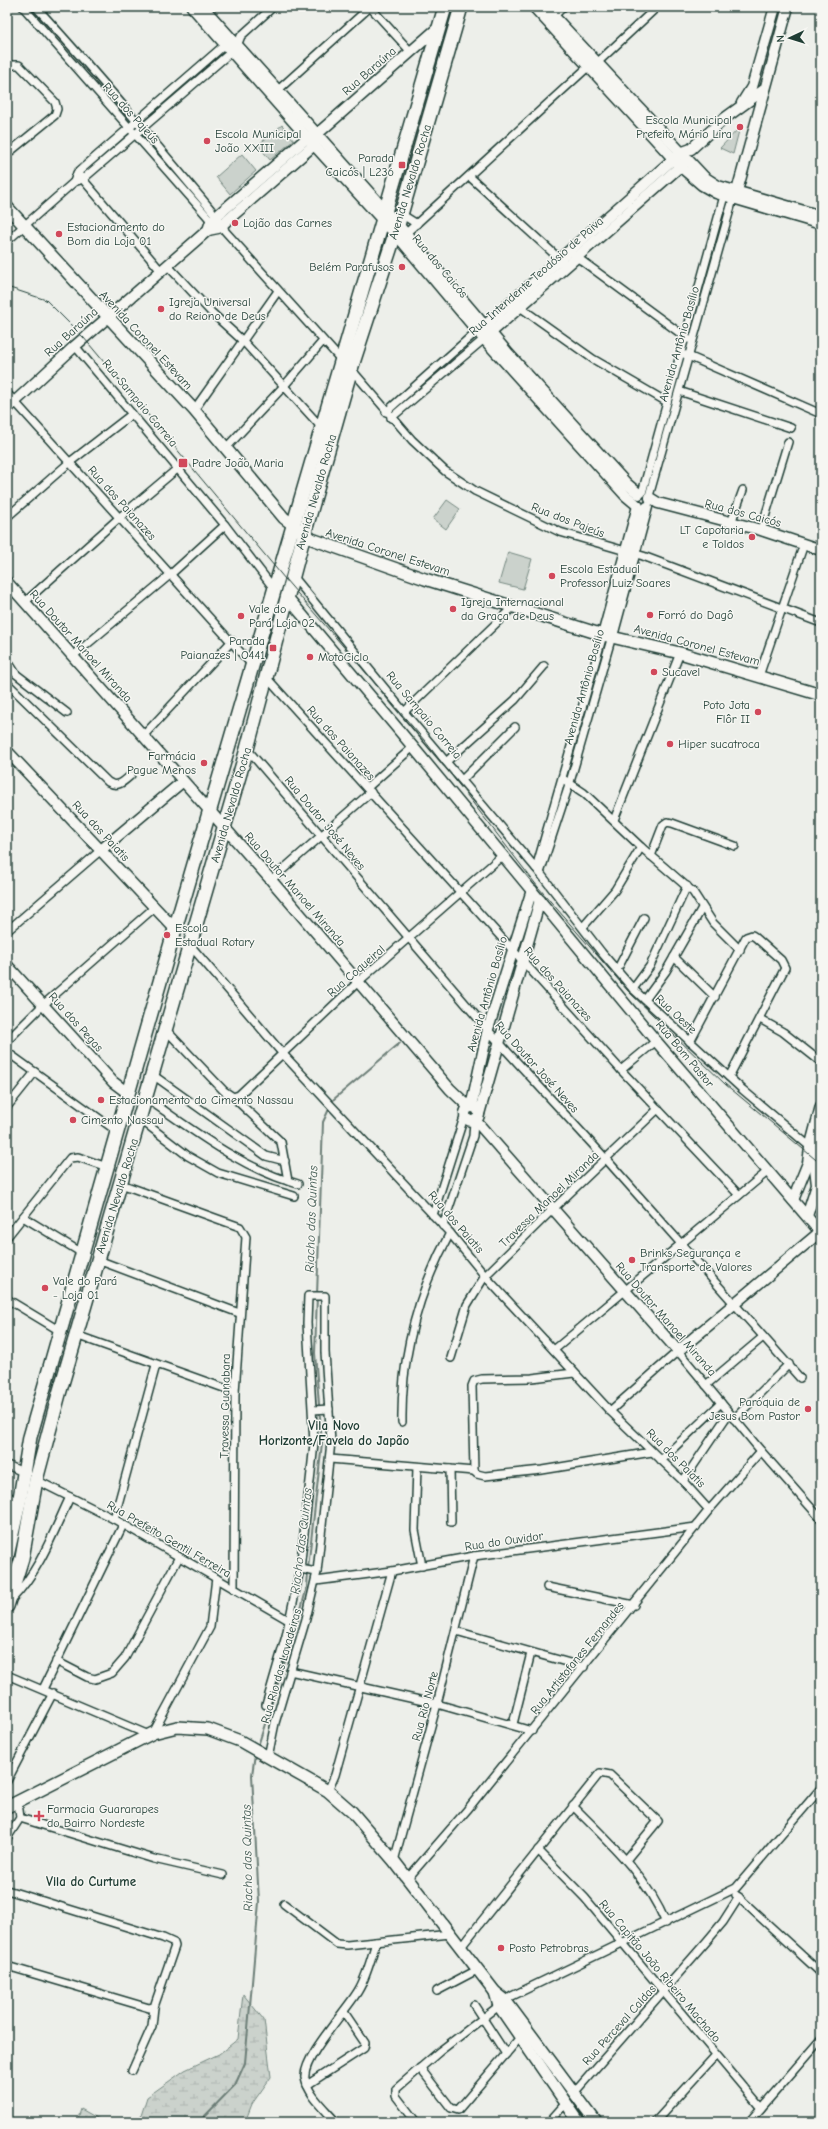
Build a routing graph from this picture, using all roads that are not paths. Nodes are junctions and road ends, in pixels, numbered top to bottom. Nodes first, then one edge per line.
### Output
1 (23, 7) edge
2 (36, 7) edge
3 (192, 7) edge
4 (203, 7) edge
5 (273, 7) edge
6 (370, 7) edge
7 (446, 7) edge
8 (534, 7) edge
9 (545, 7) edge
10 (563, 7) edge
11 (775, 7) edge
12 (788, 7) edge
13 (462, 8) edge
14 (653, 8) edge
15 (554, 16) junction
16 (440, 27) junction
17 (231, 46) junction
18 (411, 52) junction
19 (593, 64) junction
20 (10, 67) edge
21 (766, 89) junction
22 (277, 91) junction
23 (737, 109) junction
24 (137, 120) junction
25 (129, 127) junction
26 (143, 127) junction
27 (135, 134) junction
28 (312, 139) junction
29 (7, 154) edge
30 (680, 160) junction
31 (77, 172) junction
32 (470, 177) junction
33 (83, 179) junction
34 (74, 182) junction
35 (732, 195) junction
36 (7, 207) edge
37 (821, 216) edge
38 (384, 217) junction
39 (417, 224) junction
40 (821, 224) edge
41 (25, 225) junction
42 (217, 225) junction
43 (400, 229) junction
44 (7, 241) edge
45 (573, 254) junction
46 (563, 262) junction
47 (165, 268) junction
48 (278, 291) junction
49 (516, 304) junction
50 (107, 317) junction
51 (484, 332) junction
52 (685, 337) junction
53 (323, 341) junction
54 (244, 342) junction
55 (692, 343) junction
56 (75, 346) junction
57 (681, 351) junction
58 (688, 357) junction
59 (346, 365) junction
60 (284, 386) junction
61 (679, 391) junction
62 (7, 392) edge
63 (15, 401) junction
64 (667, 402) junction
65 (7, 409) edge
66 (194, 410) junction
67 (132, 414) junction
68 (821, 414) edge
69 (389, 415) junction
70 (791, 428) dead end
71 (323, 429) junction
72 (788, 442) dead end
73 (226, 448) junction
74 (70, 462) junction
75 (177, 469) junction
76 (743, 490) dead end
77 (645, 501) junction
78 (7, 517) edge
79 (120, 517) junction
80 (731, 523) junction
81 (225, 525) junction
82 (761, 530) junction
83 (299, 531) junction
84 (804, 544) junction
85 (821, 550) edge
86 (630, 552) junction
87 (171, 574) junction
88 (293, 576) junction
89 (7, 582) edge
90 (275, 590) junction
91 (288, 598) junction
92 (25, 602) junction
93 (514, 606) junction
94 (782, 608) junction
95 (821, 623) edge
96 (608, 635) junction
97 (232, 641) junction
98 (680, 653) junction
99 (73, 656) junction
100 (7, 660) edge
101 (252, 665) junction
102 (544, 666) dead end
103 (16, 674) junction
104 (759, 676) junction
105 (267, 678) junction
106 (7, 682) edge
107 (821, 695) edge
108 (404, 712) junction
109 (67, 713) dead end
110 (515, 727) dead end
111 (143, 736) junction
112 (413, 747) junction
113 (247, 749) junction
114 (7, 751) edge
115 (446, 762) junction
116 (131, 775) dead end
117 (462, 780) junction
118 (566, 780) junction
119 (182, 782) junction
120 (369, 790) junction
121 (210, 813) junction
122 (614, 820) junction
123 (224, 827) junction
124 (322, 837) junction
125 (735, 846) dead end
126 (641, 847) junction
127 (101, 850) junction
128 (503, 854) junction
129 (652, 856) junction
130 (538, 871) junction
131 (271, 880) junction
132 (687, 886) junction
133 (532, 890) junction
134 (460, 892) junction
135 (540, 900) junction
136 (155, 907) junction
137 (702, 908) junction
138 (644, 918) dead end
139 (583, 927) junction
140 (175, 929) junction
141 (7, 932) edge
142 (409, 939) junction
143 (190, 945) junction
144 (513, 950) junction
145 (740, 950) junction
146 (674, 957) junction
147 (523, 961) junction
148 (7, 965) edge
149 (617, 970) junction
150 (358, 982) junction
151 (633, 989) junction
152 (715, 997) junction
153 (645, 1000) junction
154 (43, 1005) junction
155 (760, 1019) junction
156 (488, 1029) junction
157 (166, 1030) junction
158 (656, 1040) junction
159 (7, 1041) edge
160 (499, 1042) junction
161 (690, 1042) junction
162 (7, 1052) edge
163 (282, 1053) junction
164 (821, 1062) edge
165 (621, 1070) junction
166 (35, 1072) junction
167 (153, 1076) junction
168 (729, 1077) junction
169 (129, 1094) junction
170 (233, 1097) junction
171 (146, 1098) junction
172 (821, 1106) edge
173 (7, 1107) edge
174 (658, 1109) junction
175 (468, 1110) junction
176 (477, 1118) junction
177 (140, 1119) junction
178 (118, 1132) junction
179 (821, 1133) edge
180 (815, 1152) edge
181 (606, 1159) junction
182 (285, 1161) junction
183 (107, 1167) junction
184 (819, 1171) edge
185 (767, 1172) junction
186 (288, 1181) junction
187 (122, 1182) junction
188 (298, 1184) dead end
189 (739, 1195) junction
190 (294, 1196) dead end
191 (793, 1200) junction
192 (553, 1209) junction
193 (433, 1215) junction
194 (807, 1216) junction
195 (23, 1217) junction
196 (443, 1226) junction
197 (450, 1233) junction
198 (821, 1233) edge
199 (7, 1237) edge
200 (682, 1245) junction
201 (82, 1254) junction
202 (98, 1260) junction
203 (485, 1276) junction
204 (626, 1291) junction
205 (7, 1299) edge
206 (734, 1304) junction
207 (240, 1313) junction
208 (60, 1331) junction
209 (76, 1335) junction
210 (763, 1337) junction
211 (554, 1350) junction
212 (678, 1352) junction
213 (452, 1358) dead end
214 (789, 1364) junction
215 (156, 1365) junction
216 (574, 1373) junction
217 (800, 1378) dead end
218 (706, 1385) junction
219 (235, 1392) junction
220 (721, 1403) junction
221 (328, 1409) junction
222 (314, 1410) junction
223 (610, 1411) junction
224 (729, 1413) junction
225 (734, 1419) junction
226 (402, 1422) dead end
227 (761, 1451) junction
228 (652, 1452) junction
229 (330, 1459) junction
230 (661, 1460) junction
231 (7, 1465) edge
232 (417, 1467) junction
233 (450, 1469) junction
234 (23, 1472) junction
235 (475, 1472) junction
236 (36, 1480) junction
237 (683, 1481) junction
238 (7, 1495) edge
239 (70, 1496) junction
240 (19, 1505) junction
241 (709, 1510) junction
242 (114, 1519) junction
243 (821, 1519) edge
244 (451, 1522) dead end
245 (123, 1525) junction
246 (696, 1527) junction
247 (8, 1551) edge
248 (474, 1556) junction
249 (179, 1557) junction
250 (422, 1566) junction
251 (302, 1569) junction
252 (392, 1571) junction
253 (316, 1572) junction
254 (216, 1578) junction
255 (316, 1581) junction
256 (547, 1587) dead end
257 (234, 1588) junction
258 (7, 1605) edge
259 (634, 1605) junction
260 (290, 1621) junction
261 (456, 1631) junction
262 (531, 1653) junction
263 (56, 1661) junction
264 (584, 1667) junction
265 (290, 1671) junction
266 (7, 1675) edge
267 (360, 1687) junction
268 (43, 1689) junction
269 (53, 1693) junction
270 (437, 1704) junction
271 (266, 1705) dead end
272 (513, 1724) junction
273 (532, 1731) junction
274 (151, 1734) junction
275 (268, 1756) junction
276 (7, 1781) edge
277 (821, 1788) edge
278 (328, 1791) junction
279 (18, 1802) junction
280 (573, 1806) junction
281 (7, 1808) edge
282 (20, 1818) junction
283 (7, 1838) edge
284 (538, 1850) junction
285 (626, 1860) junction
286 (394, 1862) junction
287 (223, 1875) dead end
288 (408, 1878) junction
289 (7, 1890) edge
290 (732, 1890) junction
291 (739, 1897) junction
292 (284, 1904) dead end
293 (666, 1923) junction
294 (450, 1934) junction
295 (376, 1942) junction
296 (622, 1944) junction
297 (461, 1947) junction
298 (7, 1966) edge
299 (477, 1970) junction
300 (821, 1973) edge
301 (436, 1991) dead end
302 (663, 1992) junction
303 (502, 2003) junction
304 (155, 2004) junction
305 (474, 2005) dead end
306 (344, 2012) junction
307 (482, 2020) junction
308 (524, 2034) junction
309 (821, 2039) edge
310 (506, 2054) junction
311 (716, 2055) junction
312 (420, 2068) junction
313 (132, 2071) dead end
314 (307, 2084) junction
315 (574, 2093) junction
316 (565, 2104) junction
317 (762, 2108) junction
318 (336, 2122) edge
319 (416, 2122) edge
320 (549, 2122) edge
321 (580, 2122) edge
322 (596, 2122) edge
323 (655, 2122) edge
324 (750, 2122) edge

1 - 25 street, Rua dos Pajeús
2 - 24 street, Rua dos Pajeús
3 - 17 main road, Rua dos Caicós
4 - 17 main road, Rua dos Caicós
5 - 17 street
6 - 18 street
6 - 22 street
7 - 16 highway, Avenida Nevaldo Rocha
8 - 19 main road
9 - 15 main road
10 - 15 street
11 - 23 main road
12 - 21 main road, Avenida Antônio Basílio
13 - 43 highway, Avenida Nevaldo Rocha
14 - 19 street
15 - 19 main road
16 - 18 main road, Rua Baraúna
16 - 38 highway, Avenida Nevaldo Rocha
17 - 22 main road, Rua dos Caicós
17 - 24 street
17 - 26 street
17 - 28 main road, Rua dos Caicós
18 - 28 main road, Rua Baraúna
19 - 30 main road
19 - 32 street
20 - 29 street
21 - 23 main road
21 - 35 main road, Avenida Antônio Basílio
22 - 28 main road, Rua dos Caicós
23 - 30 main road
24 - 25 street
24 - 26 street, Rua dos Pajeús
25 - 27 street, Rua dos Pajeús
25 - 31 street
26 - 27 street
26 - 42 street, Rua dos Pajeús
27 - 33 street
27 - 42 street, Rua dos Pajeús
28 - 38 main road, Rua dos Caicós
28 - 42 main road, Rua Baraúna
30 - 35 main road
30 - 45 main road, Rua Intendente Teodósio de Paiva
31 - 33 street
31 - 34 street
32 - 39 street
32 - 46 street
33 - 34 street
33 - 47 street
34 - 41 street
35 - 37 main road
35 - 40 main road
35 - 52 street, Avenida Antônio Basílio
35 - 55 street, Avenida Antônio Basílio
36 - 41 main road, Avenida Coronel Estevam
38 - 43 main road, Rua dos Caicós
38 - 59 highway, Avenida Nevaldo Rocha
39 - 43 street
39 - 43 street
41 - 44 street
41 - 50 main road, Avenida Coronel Estevam
42 - 47 main road, Rua Baraúna
42 - 48 street, Rua dos Pajeús
43 - 51 main road, Rua dos Caicós
43 - 59 highway, Avenida Nevaldo Rocha
45 - 46 main road, Rua Intendente Teodósio de Paiva
45 - 52 street
46 - 49 main road, Rua Intendente Teodósio de Paiva
47 - 50 main road, Rua Baraúna
47 - 54 street
48 - 53 street, Rua dos Pajeús
48 - 54 street
49 - 51 main road, Rua Intendente Teodósio de Paiva
49 - 64 street
50 - 56 main road, Rua Baraúna
50 - 66 main road, Avenida Coronel Estevam
51 - 69 street, Rua Intendente Teodósio de Paiva
51 - 77 main road, Rua dos Caicós
52 - 55 street
52 - 57 street, Avenida Antônio Basílio
53 - 59 street, Rua dos Pajeús
53 - 60 street
54 - 60 street
54 - 66 street
55 - 58 street, Avenida Antônio Basílio
56 - 63 main road, Rua Baraúna
56 - 67 street, Rua Sampaio Correia
57 - 58 street
57 - 64 street, Avenida Antônio Basílio
58 - 61 street, Avenida Antônio Basílio
58 - 68 street
59 - 69 street, Rua dos Pajeús
59 - 71 highway, Avenida Nevaldo Rocha
59 - 83 highway, Avenida Nevaldo Rocha
60 - 71 street
60 - 73 street
61 - 70 street
61 - 77 street, Avenida Antônio Basílio
62 - 63 street, Rua dos Paianazes
63 - 65 main road, Rua Baraúna
63 - 74 street, Rua dos Paianazes
64 - 77 street, Avenida Antônio Basílio
66 - 73 main road, Avenida Coronel Estevam
67 - 74 street
67 - 75 street, Rua Sampaio Correia
69 - 86 street, Rua dos Pajeús
71 - 83 highway, Avenida Nevaldo Rocha
72 - 82 street
73 - 83 main road, Avenida Coronel Estevam
74 - 78 street
74 - 79 street, Rua dos Paianazes
75 - 79 street
75 - 81 street, Rua Sampaio Correia
76 - 80 street
77 - 80 main road, Rua dos Caicós
77 - 86 main road, Avenida Antônio Basílio
79 - 87 street, Rua dos Paianazes
79 - 92 street
80 - 82 main road, Rua dos Caicós
81 - 87 street
81 - 90 street, Rua Sampaio Correia
82 - 84 main road, Rua dos Caicós
83 - 88 highway, Avenida Nevaldo Rocha
83 - 90 highway, Avenida Nevaldo Rocha
83 - 93 main road, Avenida Coronel Estevam
84 - 85 main road, Rua dos Caicós
84 - 94 street
86 - 94 street, Rua dos Pajeús
86 - 96 main road, Avenida Antônio Basílio
87 - 97 street, Rua dos Paianazes
87 - 99 street
88 - 91 highway, Avenida Nevaldo Rocha
88 - 108 street, Rua Sampaio Correia
89 - 92 main road, Rua Doutor Manoel Miranda
90 - 101 highway, Avenida Nevaldo Rocha
91 - 105 highway, Avenida Nevaldo Rocha
91 - 112 main road
92 - 99 main road, Rua Doutor Manoel Miranda
93 - 96 main road, Avenida Coronel Estevam
93 - 108 street
94 - 95 street, Rua dos Pajeús
94 - 104 street
96 - 98 main road, Avenida Coronel Estevam
96 - 118 street, Avenida Antônio Basílio
97 - 101 street, Rua dos Paianazes
97 - 111 street
98 - 104 main road, Avenida Coronel Estevam
98 - 122 street
99 - 111 main road, Rua Doutor Manoel Miranda
100 - 103 street
101 - 121 highway, Avenida Nevaldo Rocha
102 - 115 street
103 - 106 street
103 - 109 street
104 - 107 main road, Avenida Coronel Estevam
105 - 113 highway, Avenida Nevaldo Rocha
105 - 120 street, Rua dos Paianazes
106 - 116 street
108 - 115 street, Rua Sampaio Correia
110 - 117 street
111 - 119 main road, Rua Doutor Manoel Miranda
112 - 120 street
112 - 128 main road
113 - 123 highway, Avenida Nevaldo Rocha
113 - 124 street, Rua Doutor José Neves
114 - 127 main road, Rua dos Paiatis
115 - 117 street, Rua Sampaio Correia
117 - 130 street, Rua Sampaio Correia
118 - 122 street
118 - 130 street, Avenida Antônio Basílio
119 - 121 main road, Rua Doutor Manoel Miranda
119 - 127 main road
120 - 124 street
120 - 134 street, Rua dos Paianazes
121 - 123 main road, Rua Doutor Manoel Miranda
121 - 140 highway, Avenida Nevaldo Rocha
122 - 126 street
123 - 131 main road, Rua Doutor Manoel Miranda
123 - 143 highway, Avenida Nevaldo Rocha
124 - 131 street
124 - 142 street, Rua Doutor José Neves
125 - 129 street
126 - 129 street
126 - 139 street
127 - 136 main road, Rua dos Paiatis
127 - 141 street
128 - 133 main road
128 - 134 street, Rua Coqueiral
129 - 132 street
130 - 139 street, Rua Oeste
131 - 150 main road, Rua Doutor Manoel Miranda
132 - 137 street
132 - 151 street
133 - 135 main road, Rua Bom Pastor
133 - 144 main road, Avenida Antônio Basílio
134 - 142 street, Rua Coqueiral
134 - 144 street, Rua dos Paianazes
135 - 147 main road, Avenida Antônio Basílio
135 - 158 main road, Rua Bom Pastor
136 - 140 main road, Rua dos Paiatis
136 - 154 street
137 - 145 street
137 - 146 street
138 - 149 street
139 - 149 street, Rua Oeste
140 - 169 highway, Avenida Nevaldo Rocha
142 - 150 street, Rua Coqueiral
142 - 156 street, Rua Doutor José Neves
143 - 157 highway, Avenida Nevaldo Rocha
143 - 163 street, Rua dos Paiatis
144 - 147 street, Rua dos Paianazes
144 - 156 main road, Avenida Antônio Basílio
145 - 152 street
145 - 155 street
146 - 152 street
146 - 153 street
147 - 160 main road, Avenida Antônio Basílio
147 - 165 street, Rua dos Paianazes
148 - 154 main road, Rua dos Pegas
149 - 151 street, Rua Oeste
150 - 163 street, Rua Coqueiral
150 - 175 main road, Rua Doutor Manoel Miranda
151 - 153 street, Rua Oeste
152 - 161 street
153 - 161 street, Rua Oeste
154 - 159 street
154 - 169 main road, Rua dos Pegas
155 - 164 street
155 - 168 street
156 - 160 street, Rua Doutor José Neves
156 - 175 main road, Avenida Antônio Basílio
157 - 167 highway, Avenida Nevaldo Rocha
157 - 170 street
158 - 165 street
158 - 185 main road, Rua Bom Pastor
160 - 176 main road, Avenida Antônio Basílio
160 - 181 street, Rua Doutor José Neves
161 - 168 street, Rua Oeste
162 - 166 street
163 - 170 street, Rua Coqueiral
163 - 193 street, Rua dos Paiatis
165 - 174 street, Rua dos Paianazes
166 - 173 street
166 - 178 street
167 - 171 highway, Avenida Nevaldo Rocha
167 - 182 street
168 - 180 street, Rua Oeste
169 - 178 highway, Avenida Nevaldo Rocha
169 - 187 highway
170 - 182 street
171 - 177 highway, Avenida Nevaldo Rocha
171 - 186 street
172 - 180 main road
174 - 181 street, Travessa Manoel Miranda
174 - 189 street, Rua dos Paianazes
175 - 176 main road, Rua Doutor Manoel Miranda
175 - 193 street, Avenida Antônio Basílio
176 - 192 main road, Rua Doutor Manoel Miranda
176 - 196 street, Avenida Antônio Basílio
177 - 187 highway, Avenida Nevaldo Rocha
177 - 190 street
178 - 183 highway, Avenida Nevaldo Rocha
179 - 180 main road
180 - 184 main road
180 - 191 main road
181 - 192 street, Travessa Manoel Miranda
181 - 200 street, Rua Doutor José Neves
182 - 186 street
183 - 195 street
183 - 201 highway, Avenida Nevaldo Rocha
184 - 194 main road
185 - 189 street
185 - 191 main road, Rua Bom Pastor
186 - 188 street
187 - 202 highway, Avenida Nevaldo Rocha
187 - 207 street, Travessa Guanabara
189 - 200 street
191 - 194 main road, Rua Bom Pastor
192 - 203 street, Travessa Manoel Miranda
192 - 204 main road, Rua Doutor Manoel Miranda
193 - 196 street, Rua dos Paiatis
194 - 198 main road, Rua Bom Pastor
195 - 199 street
195 - 201 street
196 - 197 street, Rua dos Paiatis
197 - 203 street, Rua dos Paiatis
197 - 226 street
198 - 206 main road
200 - 204 street
200 - 206 street, Rua Doutor José Neves
201 - 208 highway, Avenida Nevaldo Rocha
202 - 207 street
202 - 209 highway, Avenida Nevaldo Rocha
203 - 211 street, Rua dos Paiatis
203 - 213 street, Travessa Manoel Miranda
204 - 211 street
204 - 212 main road, Rua Doutor Manoel Miranda
205 - 208 street
206 - 210 street, Rua Doutor José Neves
206 - 212 main road
207 - 219 street, Travessa Guanabara
208 - 234 highway, Avenida Nevaldo Rocha
209 - 215 street
209 - 236 highway, Avenida Nevaldo Rocha
210 - 214 street, Rua Doutor José Neves
210 - 218 street
211 - 216 street, Rua dos Paiatis
212 - 218 street, Rua Doutor Manoel Miranda
212 - 223 street
214 - 217 street, Rua Doutor José Neves
214 - 225 street
215 - 219 street
215 - 242 street
216 - 223 street, Rua dos Paiatis
216 - 235 street
218 - 220 street, Rua Doutor Manoel Miranda
219 - 257 street, Travessa Guanabara
220 - 224 street, Rua Doutor Manoel Miranda
220 - 230 street
221 - 222 street
221 - 222 street, Rua Rio das Lavadeiras
221 - 229 street, Rua Rio das Lavadeiras
222 - 251 street, Rua Rio das Lavadeiras
223 - 228 street, Rua dos Paiatis
224 - 225 street, Rua Doutor Manoel Miranda
224 - 237 street
225 - 227 street, Rua Doutor Manoel Miranda
227 - 241 street, Rua Artistofanes Fernandes
227 - 243 street, Rua Doutor Manoel Miranda
228 - 230 street, Rua dos Paiatis
228 - 235 street
229 - 232 street
229 - 253 street, Rua Rio das Lavadeiras
230 - 237 street, Rua dos Paiatis
231 - 234 street
232 - 233 street
232 - 250 street
233 - 235 street
233 - 244 street
234 - 240 highway, Avenida Nevaldo Rocha
236 - 239 street, Rua Prefeito Gentil Ferreira
236 - 258 highway, Avenida Nevaldo Rocha
237 - 241 street, Rua dos Paiatis
238 - 240 street
239 - 242 street, Rua Prefeito Gentil Ferreira
239 - 258 street, Avenida Nevaldo Rocha
240 - 247 highway, Avenida Nevaldo Rocha
241 - 246 street, Rua Artistofanes Fernandes
242 - 245 street, Rua Prefeito Gentil Ferreira
245 - 249 street, Rua Prefeito Gentil Ferreira
245 - 263 street
246 - 248 street, Rua do Ouvidor
246 - 259 street, Rua Artistofanes Fernandes
248 - 250 street, Rua do Ouvidor
248 - 261 street, Rua Rio Norte
249 - 254 street, Rua Prefeito Gentil Ferreira
249 - 263 street
250 - 252 street, Rua do Ouvidor
251 - 253 street
251 - 260 street, Rua Rio das Lavadeiras
252 - 255 street, Rua do Ouvidor
252 - 267 street
253 - 255 street, Rua Rio das Lavadeiras
254 - 257 street, Rua Prefeito Gentil Ferreira
254 - 274 street
255 - 265 street, Rua Rio das Lavadeiras
256 - 259 street
257 - 260 street, Rua Prefeito Gentil Ferreira
259 - 264 street, Rua Artistofanes Fernandes
260 - 271 street, Rua Rio das Lavadeiras
261 - 262 street
261 - 270 street, Rua Rio Norte
262 - 264 street
262 - 272 street
263 - 268 street
264 - 273 street, Rua Artistofanes Fernandes
265 - 267 street
265 - 275 street, Rua Rio das Lavadeiras
266 - 268 street
267 - 270 street
267 - 278 street
268 - 269 street
269 - 274 street
269 - 276 street
270 - 272 street
270 - 286 street, Rua Rio Norte
272 - 273 street
273 - 288 street, Rua Artistofanes Fernandes
274 - 275 main road
274 - 279 main road
275 - 278 main road
277 - 290 street
278 - 286 main road
279 - 281 main road
279 - 282 street
280 - 284 street
280 - 285 street
280 - 285 street
282 - 283 street
282 - 287 street
284 - 296 street, Rua Capitão João Ribeiro Machado
284 - 297 street
285 - 293 street
286 - 288 main road
288 - 294 main road
289 - 304 street
290 - 291 street
290 - 293 street
291 - 300 street
291 - 302 street, Rua Perceval Caldas
292 - 295 street
293 - 296 street
294 - 295 street
294 - 297 main road
295 - 306 street
296 - 302 street, Rua Capitão João Ribeiro Machado
296 - 303 street
297 - 299 main road
298 - 304 street
299 - 301 street
299 - 303 main road
302 - 311 street, Rua Capitão João Ribeiro Machado
302 - 315 street, Rua Perceval Caldas
303 - 307 street
303 - 308 main road
304 - 313 street
305 - 307 street
306 - 314 street
306 - 314 street
307 - 310 street
307 - 312 street
308 - 310 street
308 - 315 main road
308 - 316 main road
309 - 317 street
310 - 312 street
311 - 317 street, Rua Capitão João Ribeiro Machado
311 - 323 street
312 - 319 street
314 - 318 street
315 - 322 main road
316 - 320 street
316 - 321 main road
317 - 324 street

